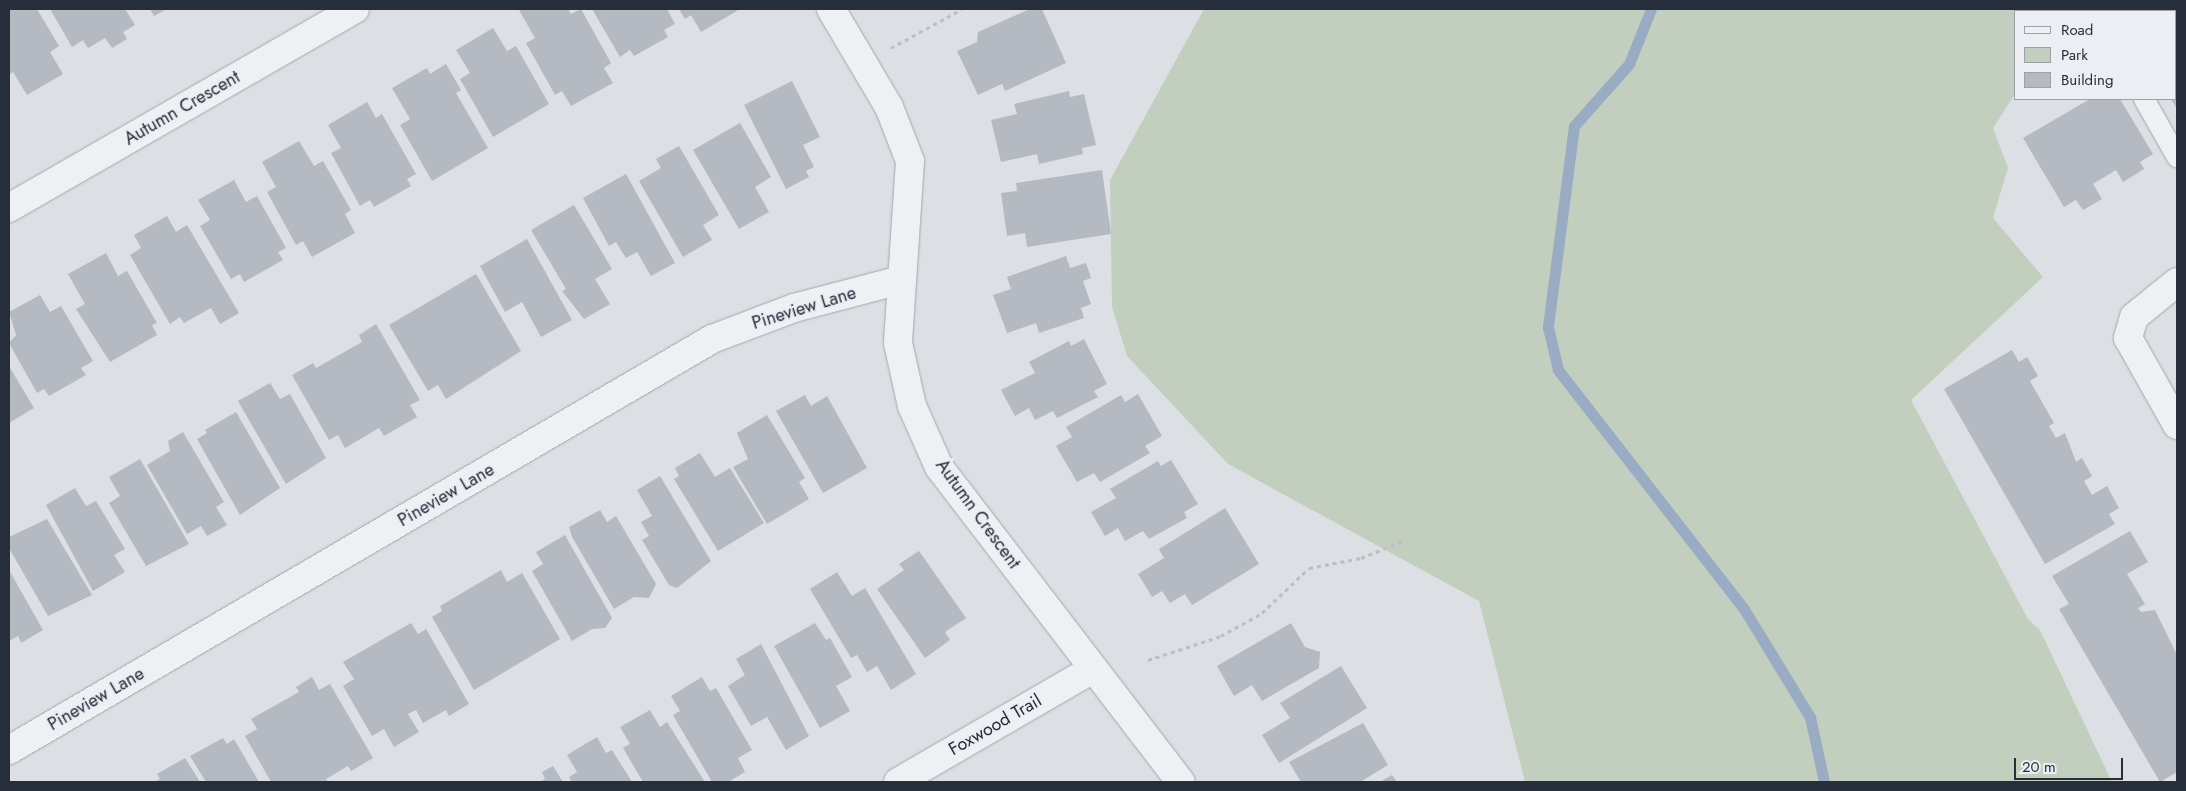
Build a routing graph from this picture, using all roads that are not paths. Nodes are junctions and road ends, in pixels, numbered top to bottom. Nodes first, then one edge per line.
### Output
1 (355, 9) edge
2 (831, 9) edge
3 (2145, 100) edge
4 (2177, 157) edge
5 (9, 208) edge
6 (901, 280) junction
7 (2177, 282) edge
8 (2177, 425) edge
9 (1093, 669) junction
10 (9, 750) edge
11 (898, 782) edge
12 (1181, 782) edge

1 - 5 street, Autumn Crescent
2 - 6 street, Autumn Crescent
3 - 4 lane
6 - 9 street, Autumn Crescent
6 - 10 street, Pineview Lane
7 - 8 street
9 - 11 street, Foxwood Trail
9 - 12 street, Autumn Crescent

